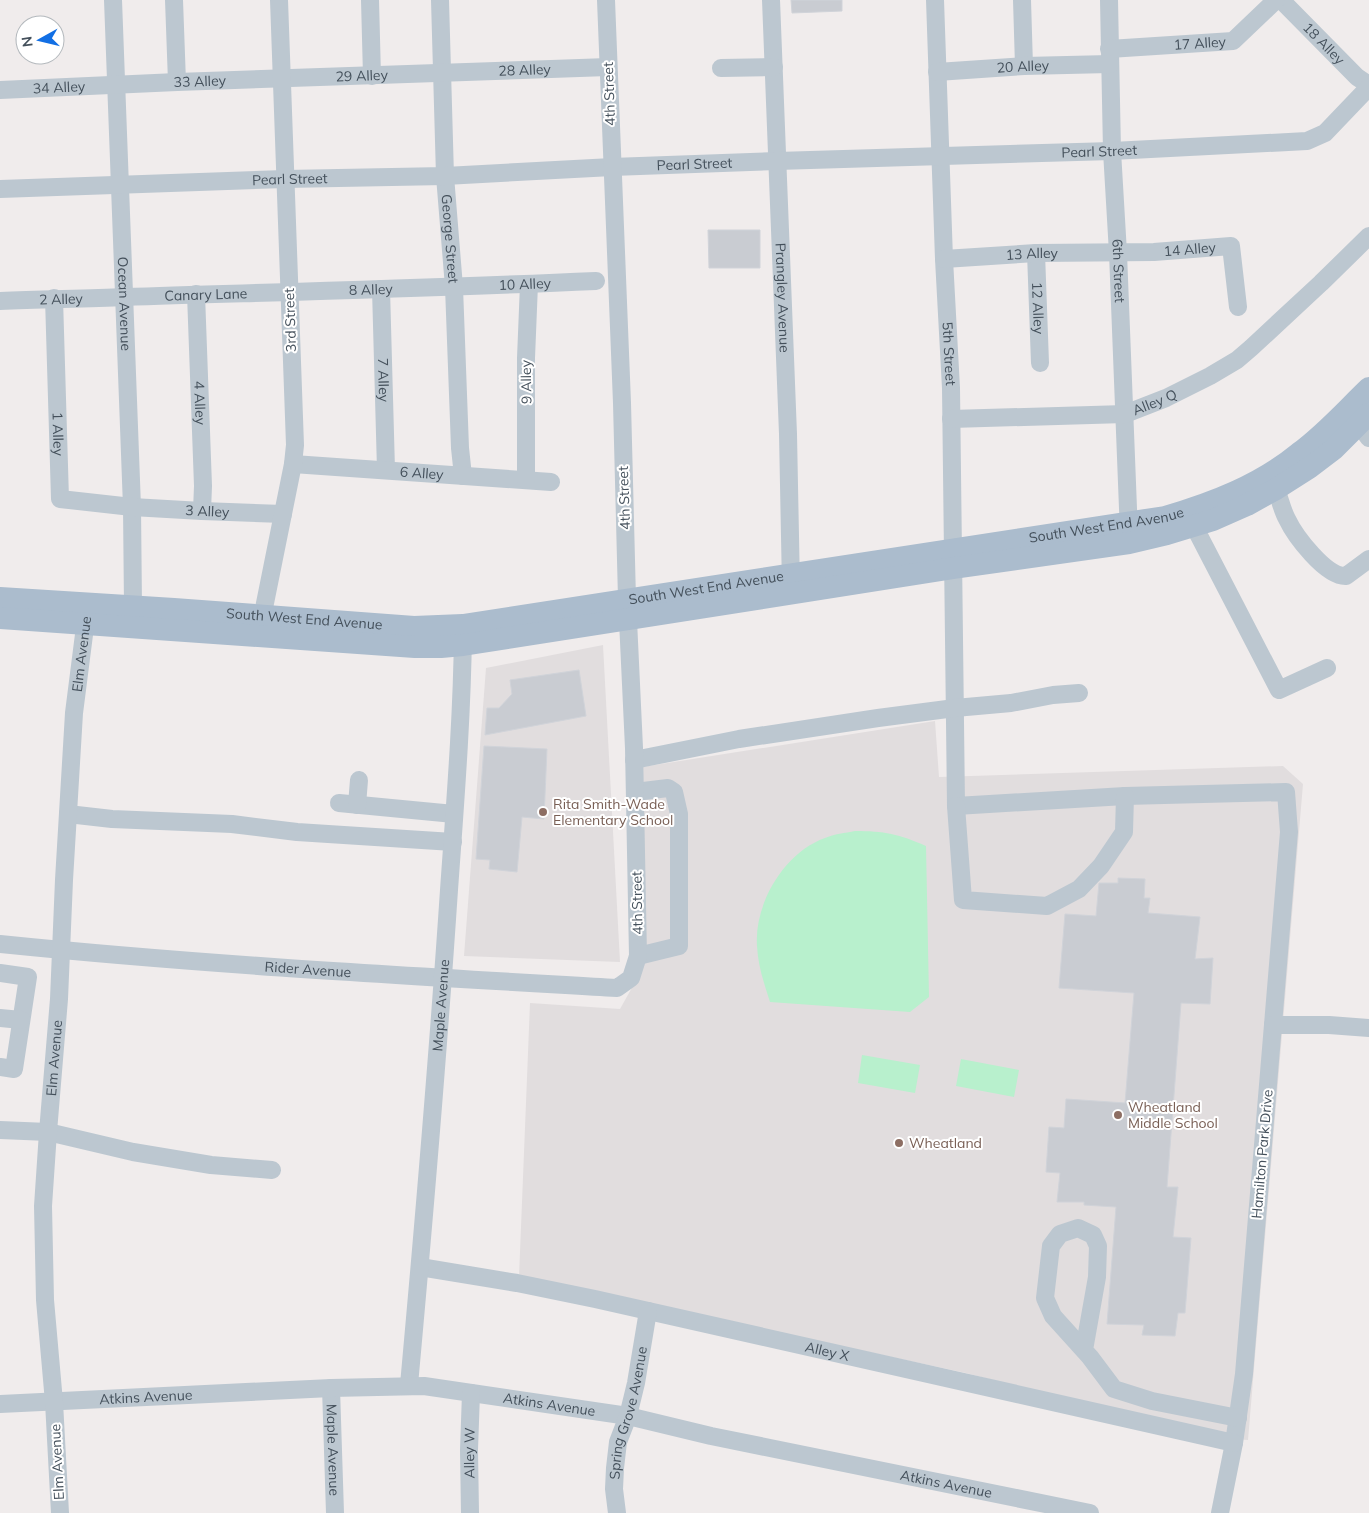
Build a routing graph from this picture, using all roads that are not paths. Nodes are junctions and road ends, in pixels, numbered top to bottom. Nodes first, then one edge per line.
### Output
1 (113, 0) edge
2 (174, 0) edge
3 (279, 0) edge
4 (370, 0) edge
5 (440, 0) edge
6 (606, 0) edge
7 (771, 0) edge
8 (935, 0) edge
9 (1022, 0) edge
10 (1109, 0) edge
11 (1276, 0) edge
12 (1281, 0) edge
13 (1110, 56) junction
14 (1024, 66) junction
15 (608, 67) junction
16 (720, 68) dead end
17 (774, 68) junction
18 (937, 72) junction
19 (441, 74) junction
20 (372, 76) junction
21 (282, 80) junction
22 (177, 82) junction
23 (116, 86) junction
24 (1369, 86) edge
25 (0, 90) edge
26 (1112, 151) junction
27 (939, 155) junction
28 (777, 160) junction
29 (612, 167) junction
30 (445, 176) junction
31 (286, 179) junction
32 (120, 186) junction
33 (0, 190) edge
34 (1369, 236) edge
35 (1036, 253) junction
36 (1118, 253) junction
37 (944, 259) junction
38 (596, 281) dead end
39 (529, 284) junction
40 (454, 287) junction
41 (381, 289) junction
42 (289, 292) junction
43 (196, 294) junction
44 (124, 297) junction
45 (54, 298) junction
46 (0, 301) edge
47 (1238, 307) dead end
48 (1040, 363) dead end
49 (1369, 388) edge
50 (1125, 414) junction
51 (952, 419) junction
52 (1361, 421) edge
53 (293, 464) junction
54 (386, 470) junction
55 (463, 476) junction
56 (526, 480) junction
57 (551, 482) dead end
58 (1276, 489) junction
59 (132, 507) junction
60 (202, 511) junction
61 (283, 514) junction
62 (1194, 526) junction
63 (1128, 533) junction
64 (954, 559) junction
65 (1369, 559) edge
66 (791, 584) junction
67 (0, 598) edge
68 (133, 606) junction
69 (628, 609) junction
70 (87, 614) junction
71 (0, 618) edge
72 (260, 626) junction
73 (463, 635) junction
74 (1327, 668) dead end
75 (1079, 692) dead end
76 (955, 708) junction
77 (634, 760) junction
78 (359, 780) dead end
79 (635, 792) junction
80 (1125, 796) junction
81 (339, 803) dead end
82 (357, 804) junction
83 (956, 806) junction
84 (68, 814) junction
85 (454, 814) junction
86 (453, 842) junction
87 (0, 944) edge
88 (61, 950) junction
89 (638, 956) junction
90 (0, 973) edge
91 (444, 978) junction
92 (617, 988) joint
93 (0, 1018) edge
94 (21, 1020) junction
95 (1273, 1025) junction
96 (1369, 1028) edge
97 (0, 1067) edge
98 (0, 1130) edge
99 (48, 1132) junction
100 (272, 1170) dead end
101 (420, 1266) junction
102 (648, 1311) junction
103 (1084, 1350) junction
104 (409, 1385) junction
105 (330, 1388) junction
106 (471, 1393) junction
107 (54, 1402) junction
108 (0, 1404) edge
109 (628, 1416) junction
110 (1238, 1418) junction
111 (1234, 1443) junction
112 (60, 1513) edge
113 (335, 1513) edge
114 (470, 1513) edge
115 (617, 1513) edge
116 (1090, 1513) edge
117 (1220, 1513) edge

1 - 23 street, Ocean Avenue
2 - 22 street
3 - 21 street, 3rd Street
4 - 20 street
5 - 19 street, George Street
6 - 15 street, 4th Street
7 - 17 street, Prangley Avenue
8 - 18 street, 5th Street
9 - 14 street
10 - 13 street, 6th Street
11 - 13 street, 17 Alley
12 - 24 street, 18 Alley
13 - 14 street, 20 Alley
13 - 26 street, 6th Street
14 - 18 street, 20 Alley
15 - 19 street, 28 Alley
15 - 29 street, 4th Street
16 - 17 street
17 - 28 street, Prangley Avenue
18 - 27 street, 5th Street
19 - 20 street, 29 Alley
19 - 30 street, George Street
20 - 21 street, 29 Alley
21 - 22 street, 33 Alley
21 - 31 street, 3rd Street
22 - 23 street, 33 Alley
23 - 25 street, 34 Alley
23 - 32 street, Ocean Avenue
24 - 26 street, Pearl Street
26 - 27 street, Pearl Street
26 - 36 street, 6th Street
27 - 28 street, Pearl Street
27 - 37 street, 5th Street
28 - 29 street, Pearl Street
28 - 66 street, Prangley Avenue
29 - 30 street, Pearl Street
29 - 69 street, 4th Street
30 - 31 street, Pearl Street
30 - 40 street, George Street
31 - 32 street, Pearl Street
31 - 42 street, 3rd Street
32 - 33 street, Pearl Street
32 - 44 street, Ocean Avenue
34 - 50 street, Alley Q
35 - 36 street, 13 Alley
35 - 37 street, 13 Alley
35 - 48 street, 12 Alley
36 - 47 street, 14 Alley
36 - 50 street, 6th Street
37 - 51 street, 5th Street
38 - 39 street, 10 Alley
39 - 40 street, 10 Alley
39 - 56 street, 9 Alley
40 - 41 street, 8 Alley
40 - 55 street, George Street
41 - 42 street, 8 Alley
41 - 54 street, 7 Alley
42 - 43 street, Canary Lane
42 - 53 street, 3rd Street
43 - 44 street, Canary Lane
43 - 60 street, 4 Alley
44 - 45 street, 2 Alley
44 - 59 street, Ocean Avenue
45 - 46 street, 2 Alley
45 - 59 street, 1 Alley
49 - 52 main road, South West End Avenue
50 - 51 street, Alley Q
50 - 63 street, 6th Street
51 - 64 street, 5th Street
52 - 58 main road, South West End Avenue
52 - 63 main road, South West End Avenue
53 - 54 street, 6 Alley
53 - 61 street, 3rd Street
54 - 55 street, 6 Alley
55 - 56 street, 6 Alley
56 - 57 street, 6 Alley
58 - 62 main road, South West End Avenue
58 - 65 street
59 - 60 street, 3 Alley
59 - 68 street, Ocean Avenue
60 - 61 street, 3 Alley
61 - 72 street, 3rd Street
62 - 63 main road, South West End Avenue
62 - 74 street
63 - 64 main road, South West End Avenue
64 - 66 main road, South West End Avenue
64 - 76 street, 5th Street
66 - 69 main road, South West End Avenue
67 - 70 main road, South West End Avenue
68 - 70 main road, South West End Avenue
68 - 72 main road, South West End Avenue
69 - 73 main road, South West End Avenue
69 - 77 street, 4th Street
70 - 71 main road, South West End Avenue
70 - 72 main road, South West End Avenue
70 - 84 street, Elm Avenue
72 - 73 main road, South West End Avenue
73 - 85 street, Maple Avenue
75 - 76 street
76 - 77 street
76 - 83 street, 5th Street
77 - 79 street, 4th Street
78 - 82 street
79 - 89 street, 4th Street
79 - 89 street
80 - 83 street
80 - 83 street, 5th Street
80 - 95 street, Hamilton Park Drive
81 - 82 street
82 - 85 street
84 - 86 street
84 - 88 street, Elm Avenue
85 - 86 street, Maple Avenue
86 - 91 street, Maple Avenue
87 - 88 street, Rider Avenue
88 - 91 street, Rider Avenue
88 - 99 street, Elm Avenue
89 - 92 street, 4th Street
90 - 94 street
91 - 92 street, Rider Avenue
91 - 101 street, Maple Avenue
93 - 94 street
94 - 97 street
95 - 96 street
95 - 110 street, Hamilton Park Drive
98 - 99 street
99 - 100 street
99 - 107 street, Elm Avenue
101 - 102 street, Alley X
101 - 104 street, Maple Avenue
102 - 109 street, Spring Grove Avenue
102 - 111 street, Alley X
103 - 103 street
103 - 110 street
104 - 105 street, Atkins Avenue
104 - 106 street, Atkins Avenue
105 - 107 street, Atkins Avenue
105 - 113 street, Maple Avenue
106 - 109 street, Atkins Avenue
106 - 114 street, Alley W
107 - 108 street, Atkins Avenue
107 - 112 street, Elm Avenue
109 - 115 street, Spring Grove Avenue
109 - 116 street, Atkins Avenue
110 - 111 street, Hamilton Park Drive
111 - 117 street, Hamilton Park Drive

